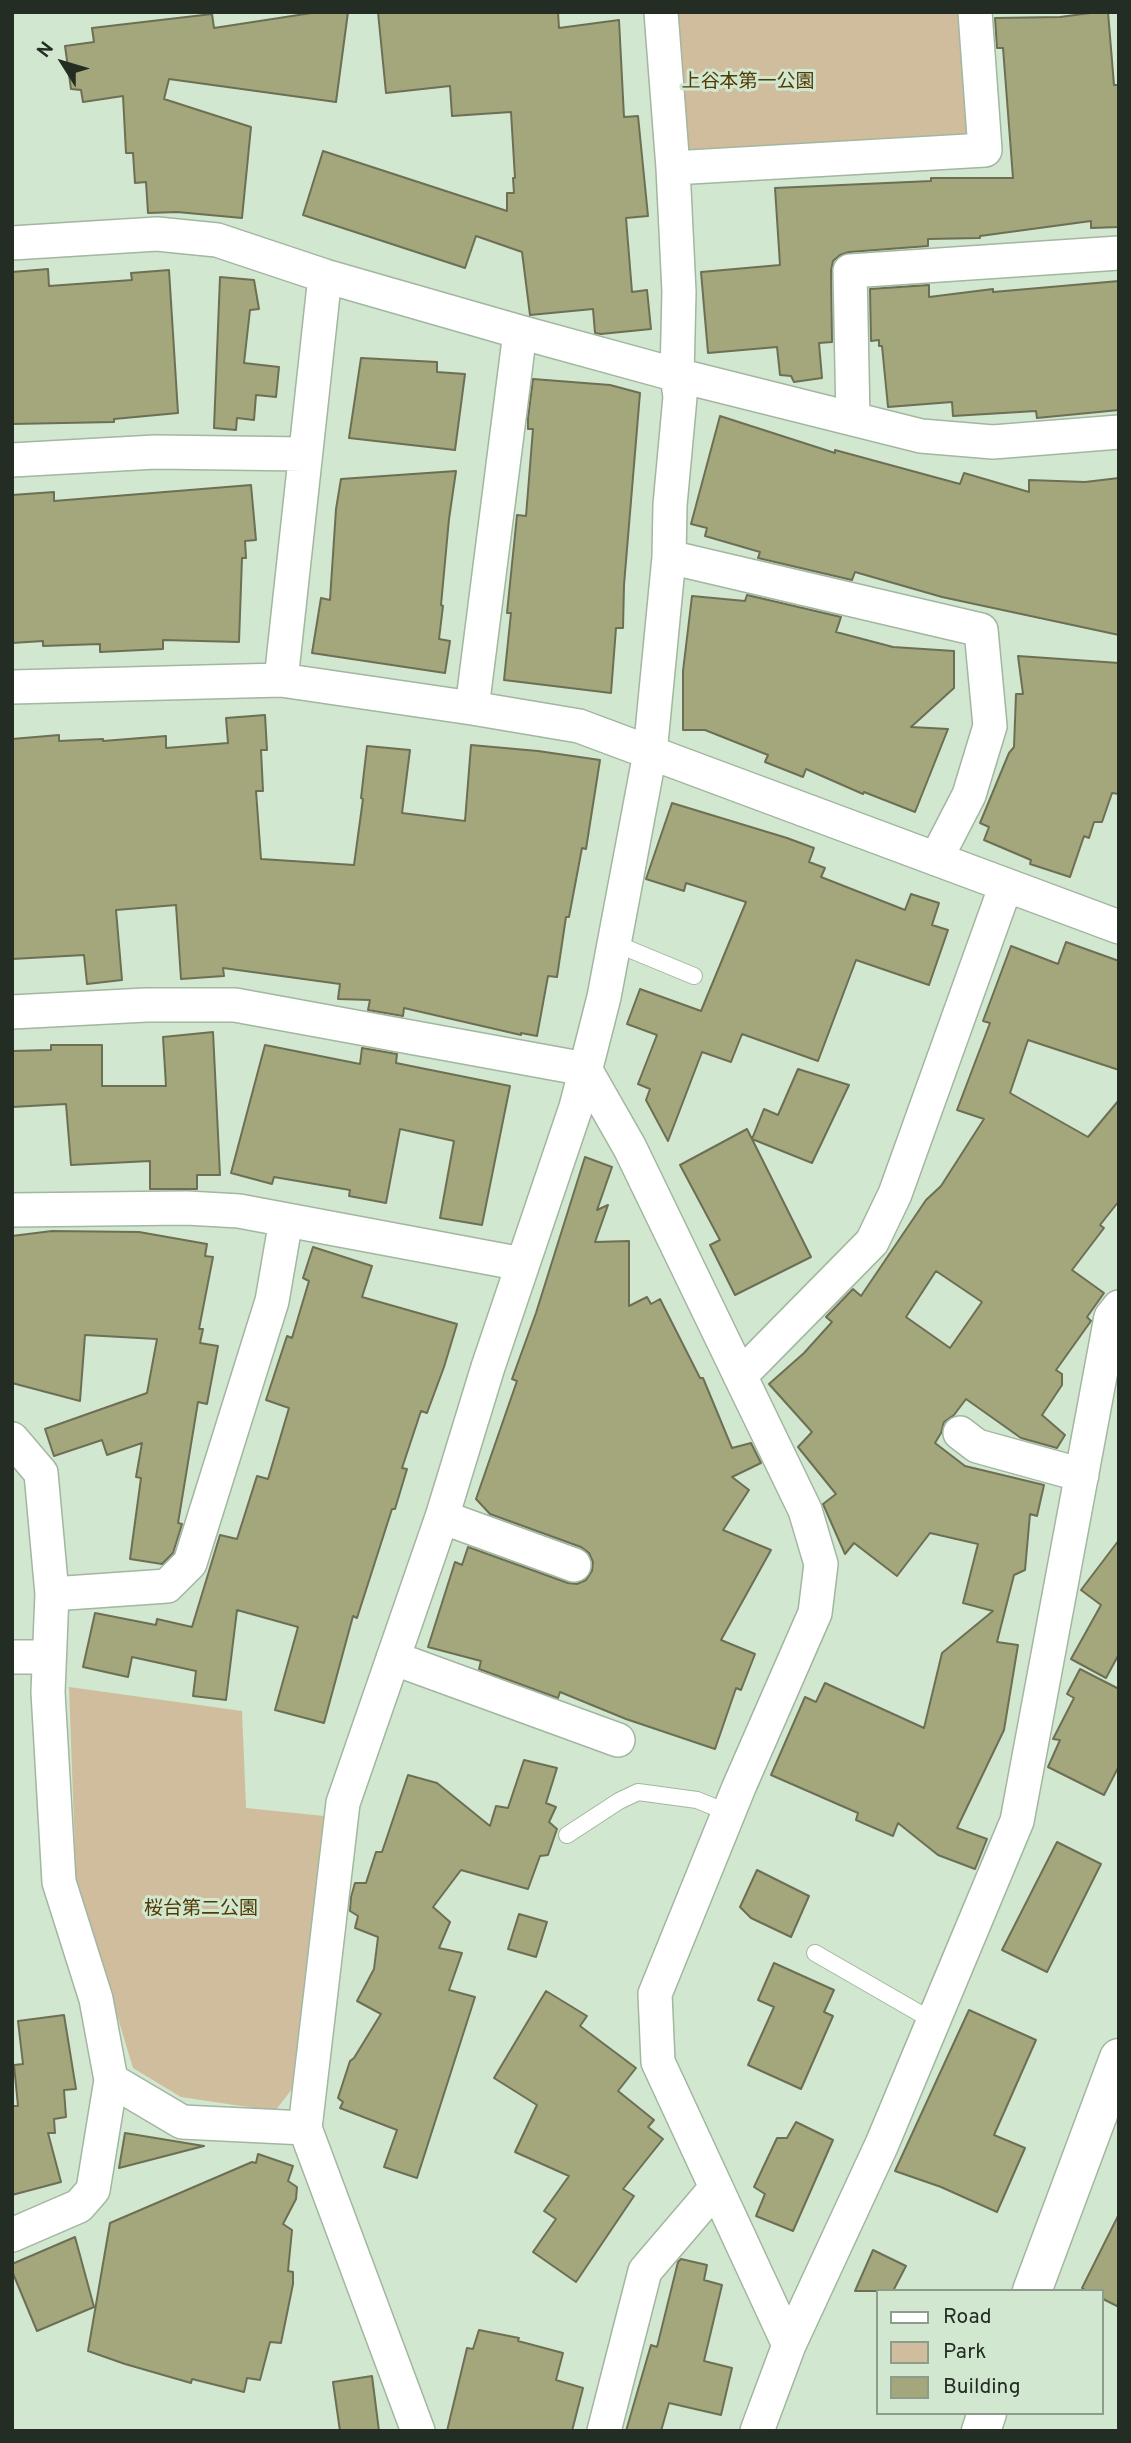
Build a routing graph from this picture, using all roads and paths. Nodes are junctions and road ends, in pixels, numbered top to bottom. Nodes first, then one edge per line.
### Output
1 (661, 12) edge
2 (975, 12) edge
3 (673, 168) junction
4 (12, 243) edge
5 (1119, 253) edge
6 (326, 276) junction
7 (520, 332) junction
8 (677, 375) junction
9 (853, 419) junction
10 (1119, 432) edge
11 (305, 454) junction
12 (12, 460) edge
13 (669, 557) junction
14 (281, 680) junction
15 (12, 687) edge
16 (472, 708) junction
17 (650, 753) junction
18 (936, 859) junction
19 (1006, 885) junction
20 (1119, 927) edge
21 (614, 943) junction
22 (694, 976) dead end
23 (12, 1012) edge
24 (585, 1069) junction
25 (12, 1210) edge
26 (286, 1220) junction
27 (522, 1264) junction
28 (1119, 1307) edge
29 (1111, 1365) edge
30 (740, 1376) junction
31 (960, 1433) dead end
32 (12, 1439) edge
33 (1082, 1475) junction
34 (442, 1517) junction
35 (574, 1565) dead end
36 (52, 1594) junction
37 (12, 1657) edge
38 (49, 1657) junction
39 (393, 1657) junction
40 (618, 1740) dead end
41 (729, 1813) junction
42 (567, 1835) dead end
43 (816, 1953) dead end
44 (933, 2021) junction
45 (1119, 2058) edge
46 (111, 2080) junction
47 (305, 2128) junction
48 (715, 2189) junction
49 (12, 2235) edge
50 (1033, 2289) edge
51 (789, 2345) junction
52 (418, 2431) edge
53 (604, 2431) edge
54 (757, 2431) edge

1 - 3 street
2 - 3 street
3 - 8 street
4 - 6 street
5 - 9 street
6 - 7 street
6 - 11 street
7 - 8 street
7 - 16 street
8 - 9 street
8 - 13 street
9 - 10 street
11 - 12 street
11 - 14 street
13 - 17 street
13 - 18 street
14 - 15 street
14 - 16 street
16 - 17 street
17 - 18 street
17 - 21 street
18 - 19 street
19 - 20 street
19 - 30 street
21 - 22 lane
21 - 24 street
23 - 24 street
24 - 27 street
24 - 30 street
25 - 26 street
26 - 27 street
26 - 36 street
27 - 34 street
28 - 29 street
29 - 33 street
30 - 41 street
31 - 33 street
32 - 36 street
33 - 44 street
34 - 35 street
34 - 39 street
36 - 38 street
37 - 38 street
38 - 46 street
39 - 40 street
39 - 47 street
41 - 42 lane
41 - 48 street
43 - 44 lane
44 - 51 street
45 - 50 street
46 - 47 street
46 - 49 street
47 - 52 street
48 - 51 street
48 - 53 street
51 - 54 street

